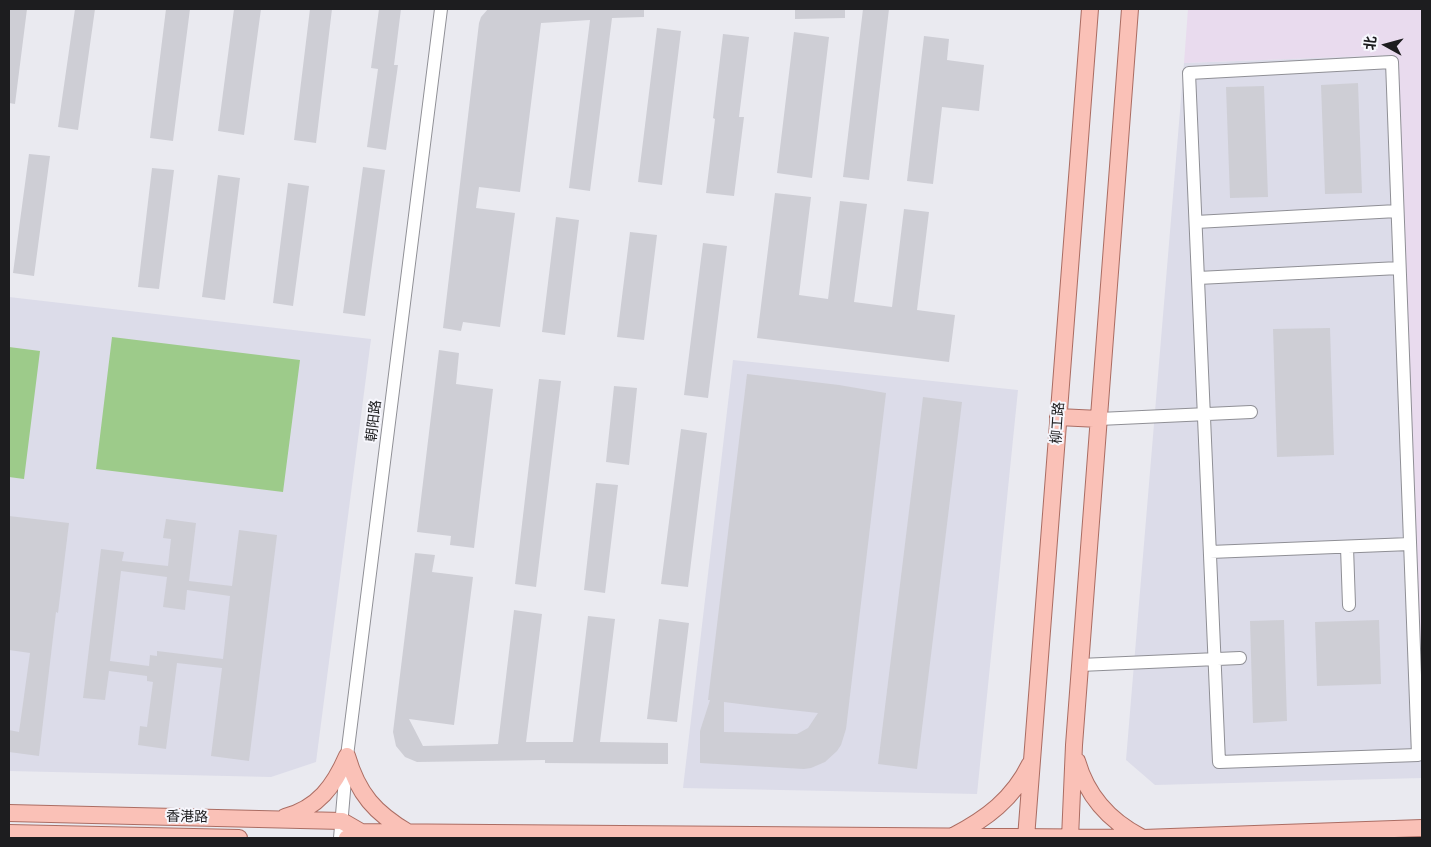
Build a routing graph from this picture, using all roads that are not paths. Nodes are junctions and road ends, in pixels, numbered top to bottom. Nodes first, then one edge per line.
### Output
1 (441, 9) edge
2 (1090, 9) edge
3 (1130, 9) edge
4 (1397, 211) junction
5 (1196, 222) junction
6 (1399, 268) junction
7 (1198, 278) junction
8 (1251, 412) dead end
9 (1204, 414) junction
10 (1058, 417) junction
11 (1099, 419) junction
12 (1410, 544) junction
13 (1346, 547) junction
14 (1210, 552) junction
15 (1349, 605) dead end
16 (1240, 658) dead end
17 (1214, 659) junction
18 (1080, 665) junction
19 (1074, 745) junction
20 (347, 756) junction
21 (1032, 759) junction
22 (9, 813) edge
23 (276, 819) junction
24 (342, 821) junction
25 (1422, 828) edge
26 (9, 833) edge
27 (354, 835) edge
28 (403, 836) edge
29 (240, 838) edge
30 (340, 838) edge
31 (952, 838) edge
32 (1026, 838) edge
33 (1070, 838) edge
34 (1142, 838) edge

1 - 20 street, 朝阳路
2 - 10 main road, 柳工路
3 - 11 main road
4 - 5 street
4 - 5 street
4 - 6 street
5 - 7 street
6 - 7 street
6 - 12 street
7 - 9 street
8 - 9 street
9 - 11 street
9 - 14 street
10 - 11 main road
10 - 21 main road, 柳工路
11 - 18 main road
12 - 13 street
12 - 17 street
13 - 14 street
13 - 15 street
14 - 17 street
16 - 17 street
17 - 18 street
18 - 19 main road
19 - 33 main road
19 - 34 main road
20 - 23 main road
20 - 24 street, 朝阳路
20 - 28 main road
21 - 31 main road
21 - 32 main road, 柳工路
22 - 23 main road, 香港路
23 - 24 main road, 香港路
24 - 27 main road, 香港路
24 - 30 street, 朝阳路
25 - 34 main road, 香港路
26 - 29 main road, 香港路
27 - 28 main road, 香港路
28 - 31 main road, 香港路
31 - 32 main road, 香港路
32 - 33 main road, 香港路
33 - 34 main road, 香港路

